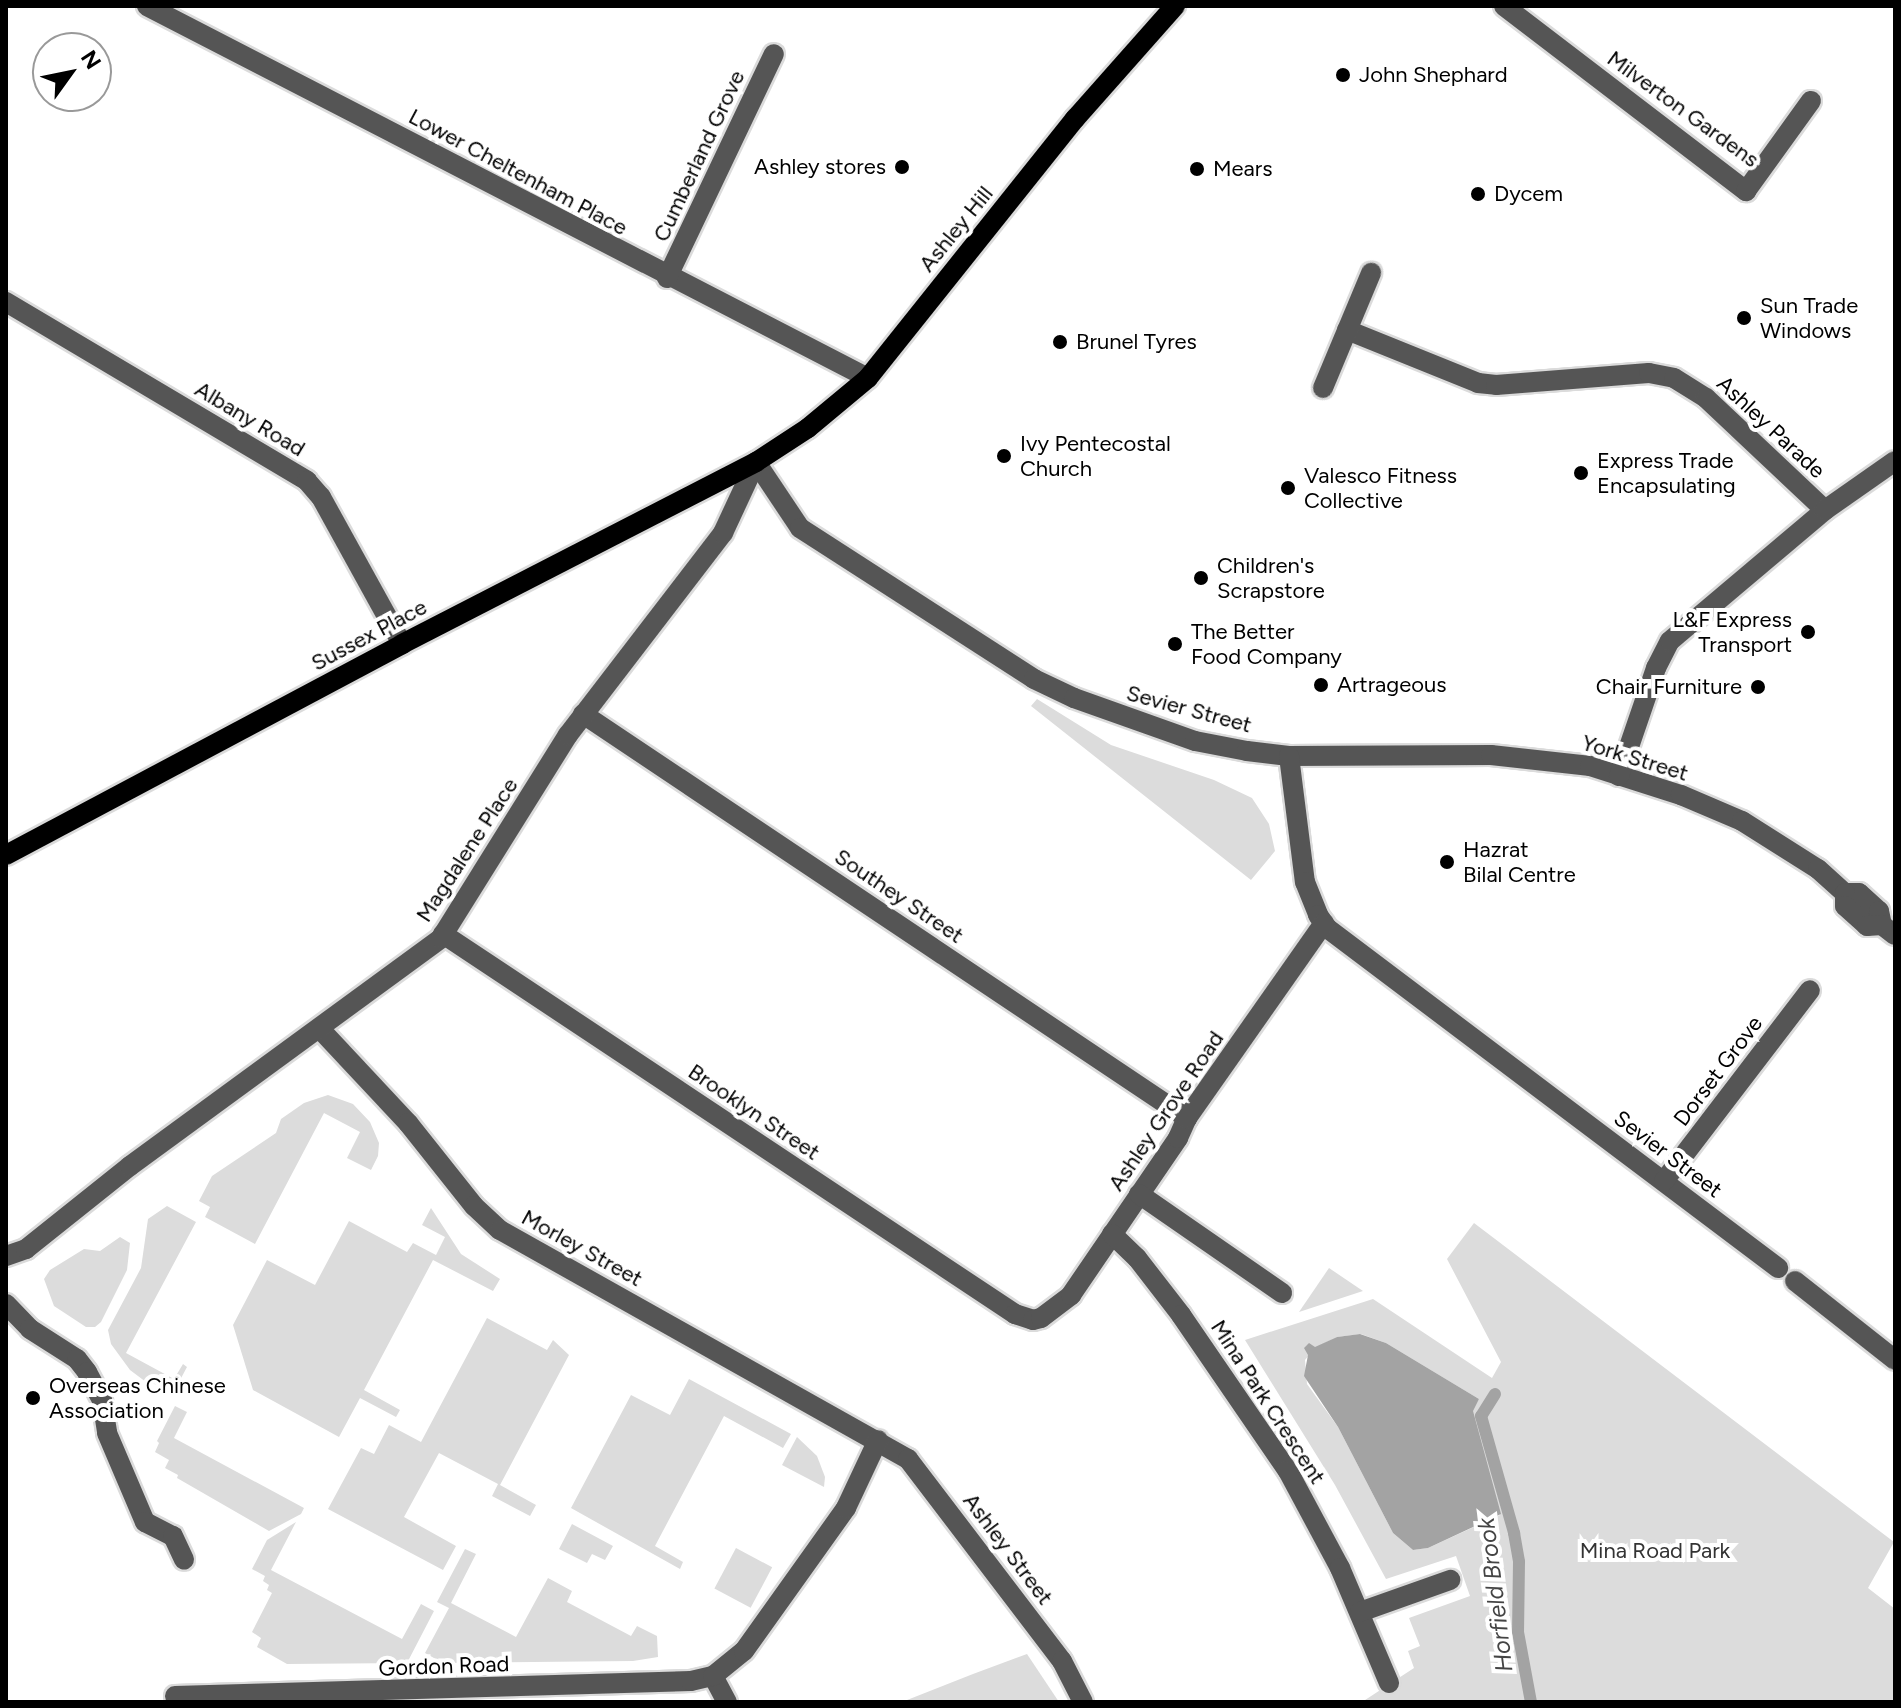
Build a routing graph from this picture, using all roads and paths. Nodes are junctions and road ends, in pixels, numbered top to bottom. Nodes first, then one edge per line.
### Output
1 (147, 6) edge
2 (1175, 6) edge
3 (1504, 6) edge
4 (774, 54) dead end
5 (1811, 101) dead end
6 (1371, 273) dead end
7 (667, 278) junction
8 (6, 302) edge
9 (1347, 330) junction
10 (868, 378) junction
11 (1323, 388) dead end
12 (1895, 461) edge
13 (756, 462) junction
14 (1825, 510) junction
15 (402, 644) junction
16 (583, 714) junction
17 (1289, 756) junction
18 (1619, 776) junction
19 (6, 855) edge
20 (1324, 923) junction
21 (1889, 930) edge
22 (443, 934) junction
23 (1810, 990) dead end
24 (320, 1029) junction
25 (1187, 1118) junction
26 (1664, 1181) junction
27 (1139, 1194) junction
28 (1112, 1234) junction
29 (6, 1256) edge
30 (1778, 1268) dead end
31 (1795, 1281) dead end
32 (1282, 1293) dead end
33 (6, 1304) edge
34 (1041, 1318) joint
35 (1891, 1348) edge
36 (878, 1440) junction
37 (184, 1560) dead end
38 (1450, 1580) dead end
39 (1360, 1612) junction
40 (713, 1676) junction
41 (1389, 1683) dead end
42 (175, 1696) dead end
43 (727, 1702) edge
44 (1083, 1702) edge

1 - 7 street, Lower Cheltenham Place
2 - 10 main road, Ashley Hill
3 - 5 street, Milverton Gardens
4 - 7 street, Cumberland Grove
6 - 9 street
7 - 10 street, Lower Cheltenham Place
8 - 15 street, Albany Road
9 - 11 street
9 - 14 street, Ashley Parade
10 - 13 main road, Ashley Hill
12 - 14 street
13 - 15 main road, Sussex Place
13 - 16 street, Magdalene Place
13 - 17 street, Sevier Street
14 - 18 street, Ashley Parade
15 - 19 main road, Sussex Place
16 - 22 street, Magdalene Place
16 - 25 street, Southey Street
17 - 18 street, York Street
17 - 20 street, Sevier Street
18 - 21 street, York Street
20 - 25 street, Ashley Grove Road
20 - 26 street, Sevier Street
22 - 24 street, Magdalene Place
22 - 34 street, Brooklyn Street
23 - 26 street, Dorset Grove
24 - 29 street, Magdalene Place
24 - 36 street, Morley Street
25 - 27 street, Ashley Grove Road
26 - 30 street, Sevier Street
27 - 28 street, Ashley Grove Road
27 - 32 street
28 - 34 street, Ashley Grove Road
28 - 39 street, Mina Park Crescent
31 - 35 street
33 - 37 street
36 - 40 street
36 - 44 street, Ashley Street
38 - 39 street
39 - 41 street, Mina Park Crescent
40 - 42 street, Gordon Road
40 - 43 street

